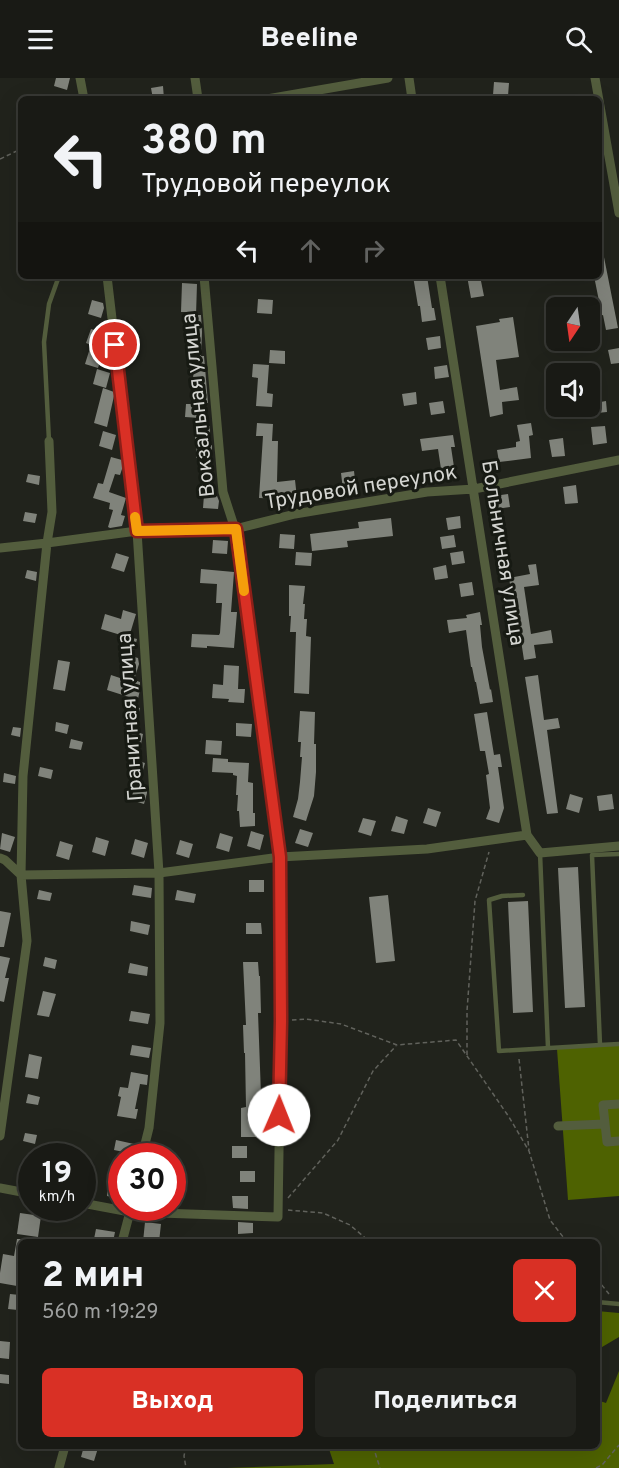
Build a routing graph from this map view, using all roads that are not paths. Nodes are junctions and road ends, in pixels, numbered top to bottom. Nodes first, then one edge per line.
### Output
1 (80, 78) edge
2 (195, 78) edge
3 (388, 78) edge
4 (409, 78) edge
5 (595, 78) edge
6 (83, 96) edge
7 (198, 96) edge
8 (284, 96) edge
9 (412, 96) edge
10 (598, 96) edge
11 (602, 117) edge
12 (619, 213) edge
13 (58, 279) edge
14 (107, 279) edge
15 (204, 279) edge
16 (440, 279) edge
17 (49, 441) joint
18 (619, 460) edge
19 (474, 489) junction
20 (236, 529) junction
21 (137, 531) junction
22 (46, 543) junction
23 (0, 548) edge
24 (527, 835) junction
25 (619, 846) edge
26 (540, 853) junction
27 (619, 854) edge
28 (280, 857) junction
29 (0, 858) edge
30 (159, 873) junction
31 (21, 875) junction
32 (523, 895) dead end
33 (619, 1044) edge
34 (600, 1046) junction
35 (548, 1048) junction
36 (619, 1104) edge
37 (605, 1124) junction
38 (558, 1126) dead end
39 (0, 1136) edge
40 (619, 1141) edge
41 (145, 1143) edge
42 (0, 1188) edge
43 (18, 1191) edge
44 (186, 1213) edge
45 (128, 1221) edge
46 (123, 1239) edge
47 (600, 1302) edge
48 (618, 1304) edge
49 (64, 1449) edge
50 (59, 1468) edge

1 - 6 street
2 - 7 street
3 - 8 street
4 - 9 street
5 - 10 street
11 - 12 street
13 - 17 lane
14 - 21 street, Гранитная улица
15 - 20 street, Вокзальная улица
16 - 19 street, Больничная улица
17 - 22 street
18 - 19 street, Трудовой переулок
19 - 20 street, Трудовой переулок
19 - 24 street, Больничная улица
20 - 21 street, Трудовой переулок
20 - 28 street, Вокзальная улица
21 - 22 street, Трудовой переулок
21 - 30 street, Гранитная улица
22 - 23 street, Трудовой переулок
22 - 31 street
24 - 26 street
24 - 28 street
25 - 26 street
26 - 35 lane
27 - 34 lane
28 - 30 street
28 - 44 street, Вокзальная улица
29 - 31 street
30 - 31 street
30 - 41 street, Гранитная улица
31 - 39 street
32 - 35 lane
33 - 34 lane
34 - 35 lane
36 - 37 street
37 - 38 street
37 - 40 street
42 - 43 street
45 - 46 street
47 - 48 lane
49 - 50 street

